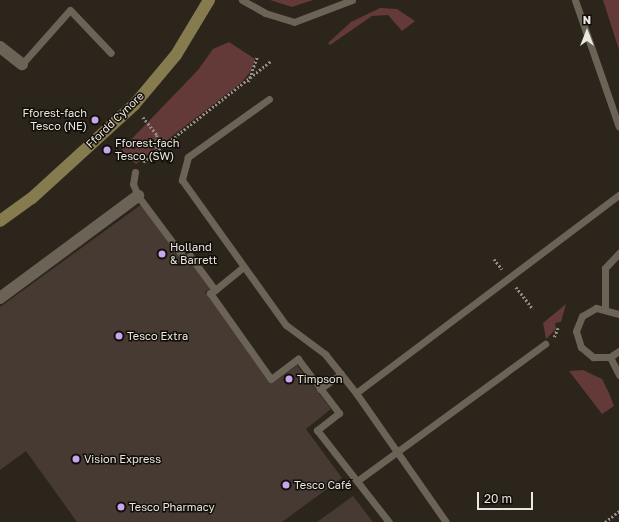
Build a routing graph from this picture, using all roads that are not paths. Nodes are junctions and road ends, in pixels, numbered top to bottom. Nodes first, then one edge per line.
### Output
1 (209, 0) edge
2 (242, 0) edge
3 (352, 0) edge
4 (575, 0) edge
5 (0, 46) edge
6 (112, 54) dead end
7 (22, 64) joint
8 (269, 99) dead end
9 (619, 127) edge
10 (135, 172) road end
11 (619, 195) edge
12 (138, 196) junction
13 (0, 221) edge
14 (619, 253) edge
15 (243, 267) junction
16 (216, 290) junction
17 (0, 298) edge
18 (605, 307) junction
19 (619, 314) edge
20 (544, 344) dead end
21 (619, 351) edge
22 (610, 357) junction
23 (341, 374) junction
24 (619, 375) edge
25 (320, 389) junction
26 (356, 393) junction
27 (397, 452) junction
28 (357, 481) junction
29 (389, 522) edge
30 (446, 522) edge

1 - 13 main road, Ffordd Cynore
2 - 3 lane
4 - 9 lane
5 - 7 street
6 - 7 lane
8 - 15 lane
10 - 12 lane
11 - 26 lane
12 - 16 lane
12 - 17 street
14 - 18 lane
15 - 16 lane
15 - 23 lane
16 - 25 lane
18 - 19 lane
18 - 22 lane
20 - 27 lane
21 - 22 lane
22 - 24 lane
23 - 25 lane
23 - 26 lane
25 - 28 lane
26 - 27 lane
27 - 28 lane
27 - 30 lane
28 - 29 lane

